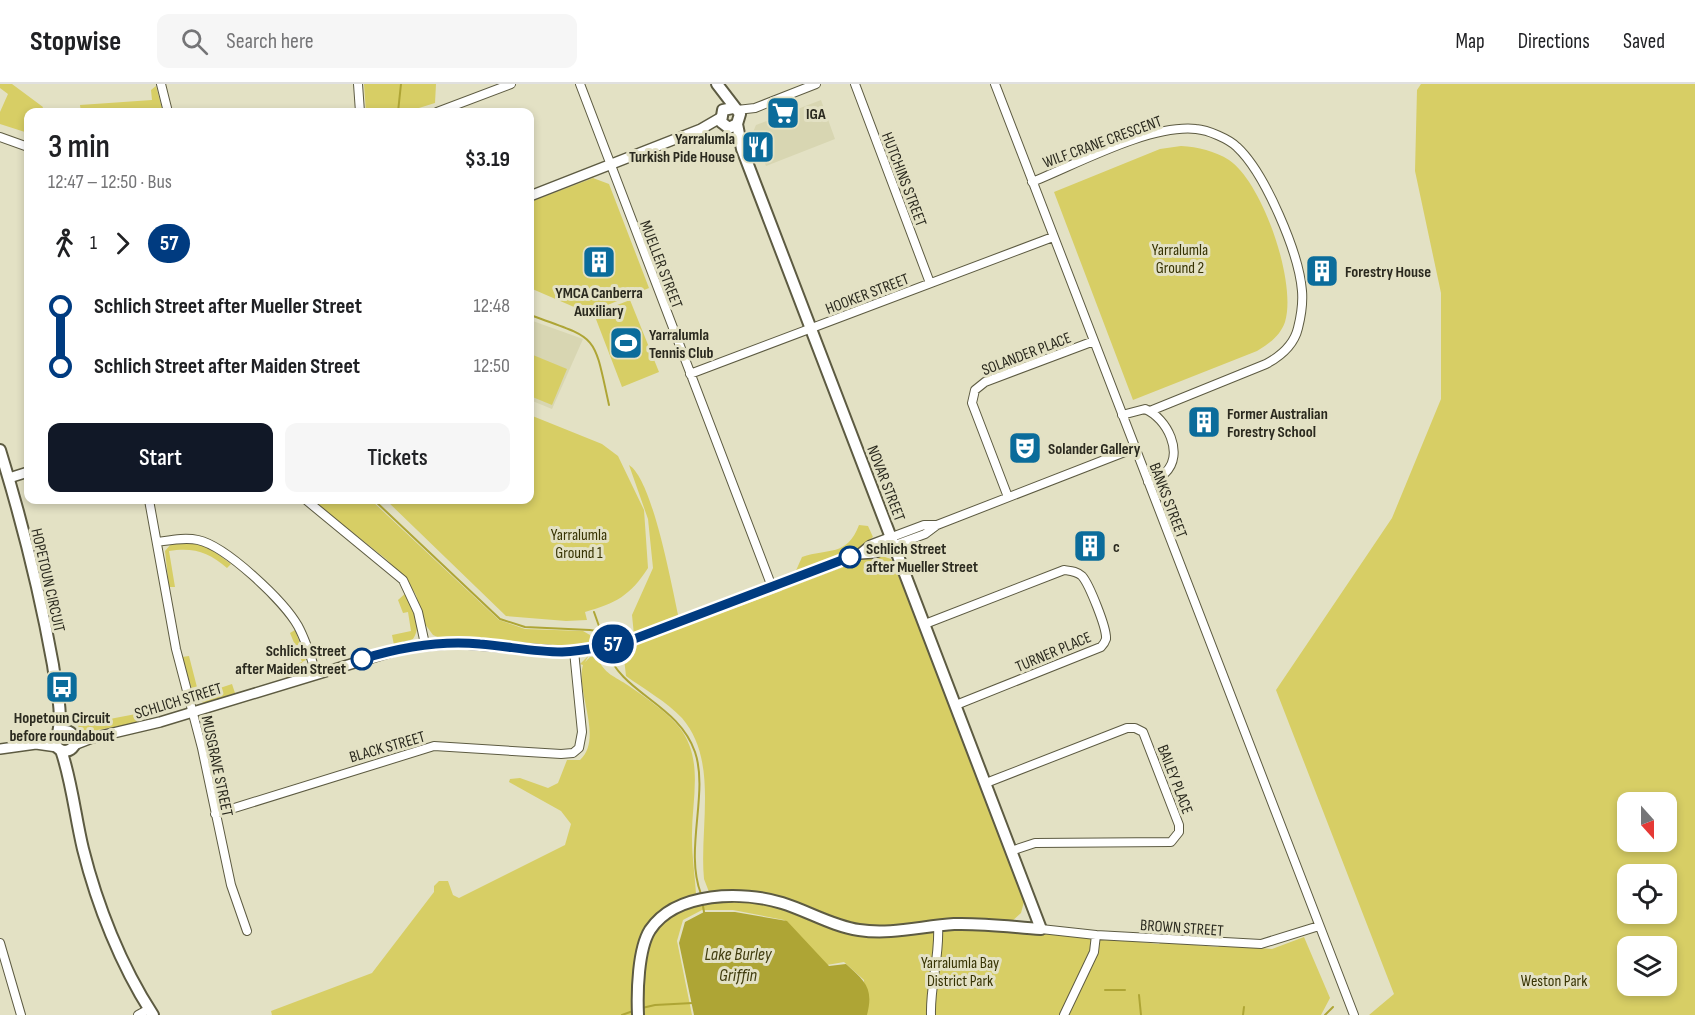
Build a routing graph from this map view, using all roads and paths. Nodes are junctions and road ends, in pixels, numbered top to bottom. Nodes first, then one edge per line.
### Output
1 (161, 84) edge
2 (358, 84) edge
3 (512, 84) edge
4 (580, 84) edge
5 (816, 84) edge
6 (855, 84) edge
7 (995, 84) edge
8 (718, 85) edge
9 (167, 108) edge
10 (360, 108) edge
11 (448, 108) edge
12 (730, 118) junction
13 (0, 137) edge
14 (24, 146) edge
15 (610, 164) junction
16 (1032, 182) junction
17 (534, 194) edge
18 (1053, 237) junction
19 (930, 283) junction
20 (812, 329) junction
21 (1094, 341) junction
22 (690, 374) junction
23 (1150, 411) junction
24 (1122, 415) junction
25 (1135, 448) junction
26 (0, 450) edge
27 (24, 473) edge
28 (9, 478) junction
29 (1148, 482) junction
30 (1008, 497) junction
31 (150, 504) edge
32 (311, 504) edge
33 (893, 541) junction
34 (158, 542) junction
35 (772, 587) junction
36 (925, 624) junction
37 (424, 644) junction
38 (573, 651) junction
39 (316, 673) junction
40 (956, 705) junction
41 (193, 712) junction
42 (65, 741) junction
43 (0, 749) edge
44 (986, 783) junction
45 (215, 814) junction
46 (1011, 850) junction
47 (1032, 905) junction
48 (938, 926) junction
49 (1319, 926) junction
50 (1012, 927) junction
51 (1041, 929) junction
52 (247, 931) dead end
53 (1096, 935) junction
54 (0, 943) edge
55 (638, 1011) edge
56 (151, 1012) edge
57 (21, 1015) edge
58 (138, 1015) edge
59 (931, 1015) edge
60 (1064, 1015) edge
61 (1354, 1015) edge

1 - 9 street
2 - 10 street
3 - 11 street
4 - 15 street, MUELLER STREET
5 - 12 street
6 - 19 street, HUTCHINS STREET
7 - 16 street, BANKS STREET
8 - 12 main road, NOVAR STREET
12 - 15 street
12 - 20 main road, NOVAR STREET
13 - 14 street
15 - 17 street
15 - 22 street, MUELLER STREET
16 - 18 street, BANKS STREET
16 - 23 street, WILF CRANE CRESCENT
18 - 19 street, HOOKER STREET
18 - 21 street, BANKS STREET
19 - 20 street, HOOKER STREET
20 - 22 street, HOOKER STREET
20 - 33 main road, NOVAR STREET
21 - 24 street, BANKS STREET
21 - 30 street, SOLANDER PLACE
22 - 35 street, MUELLER STREET
23 - 24 street, WILF CRANE CRESCENT
23 - 29 street
24 - 25 street, BANKS STREET
25 - 29 street, BANKS STREET
25 - 30 street, SCHLICH STREET
26 - 28 main road, HOPETOUN CIRCUIT
27 - 28 street
28 - 42 main road, HOPETOUN CIRCUIT
29 - 49 street, BANKS STREET
30 - 33 street, SCHLICH STREET
31 - 34 street, MUSGRAVE STREET
32 - 37 street
33 - 35 street, SCHLICH STREET
33 - 36 main road, NOVAR STREET
34 - 39 street
34 - 41 street, MUSGRAVE STREET
35 - 38 street, SCHLICH STREET
36 - 40 main road, NOVAR STREET
36 - 40 street, TURNER PLACE
37 - 38 street, SCHLICH STREET
37 - 39 street, SCHLICH STREET
38 - 45 street, BLACK STREET
39 - 41 street, SCHLICH STREET
40 - 44 main road, NOVAR STREET
41 - 42 street, SCHLICH STREET
41 - 45 street, MUSGRAVE STREET
42 - 43 street, SCHLICH STREET
42 - 56 main road, HOPETOUN CIRCUIT
44 - 46 main road, NOVAR STREET
44 - 46 street, BAILEY PLACE
45 - 52 street, MUSGRAVE STREET
46 - 47 main road, NOVAR STREET
47 - 50 main road
47 - 51 main road, NOVAR STREET
48 - 50 main road
48 - 55 main road
48 - 59 street
49 - 53 street, BROWN STREET
49 - 61 street, BANKS STREET
50 - 51 main road
51 - 53 street, BROWN STREET
53 - 60 street
54 - 57 street
56 - 58 street

